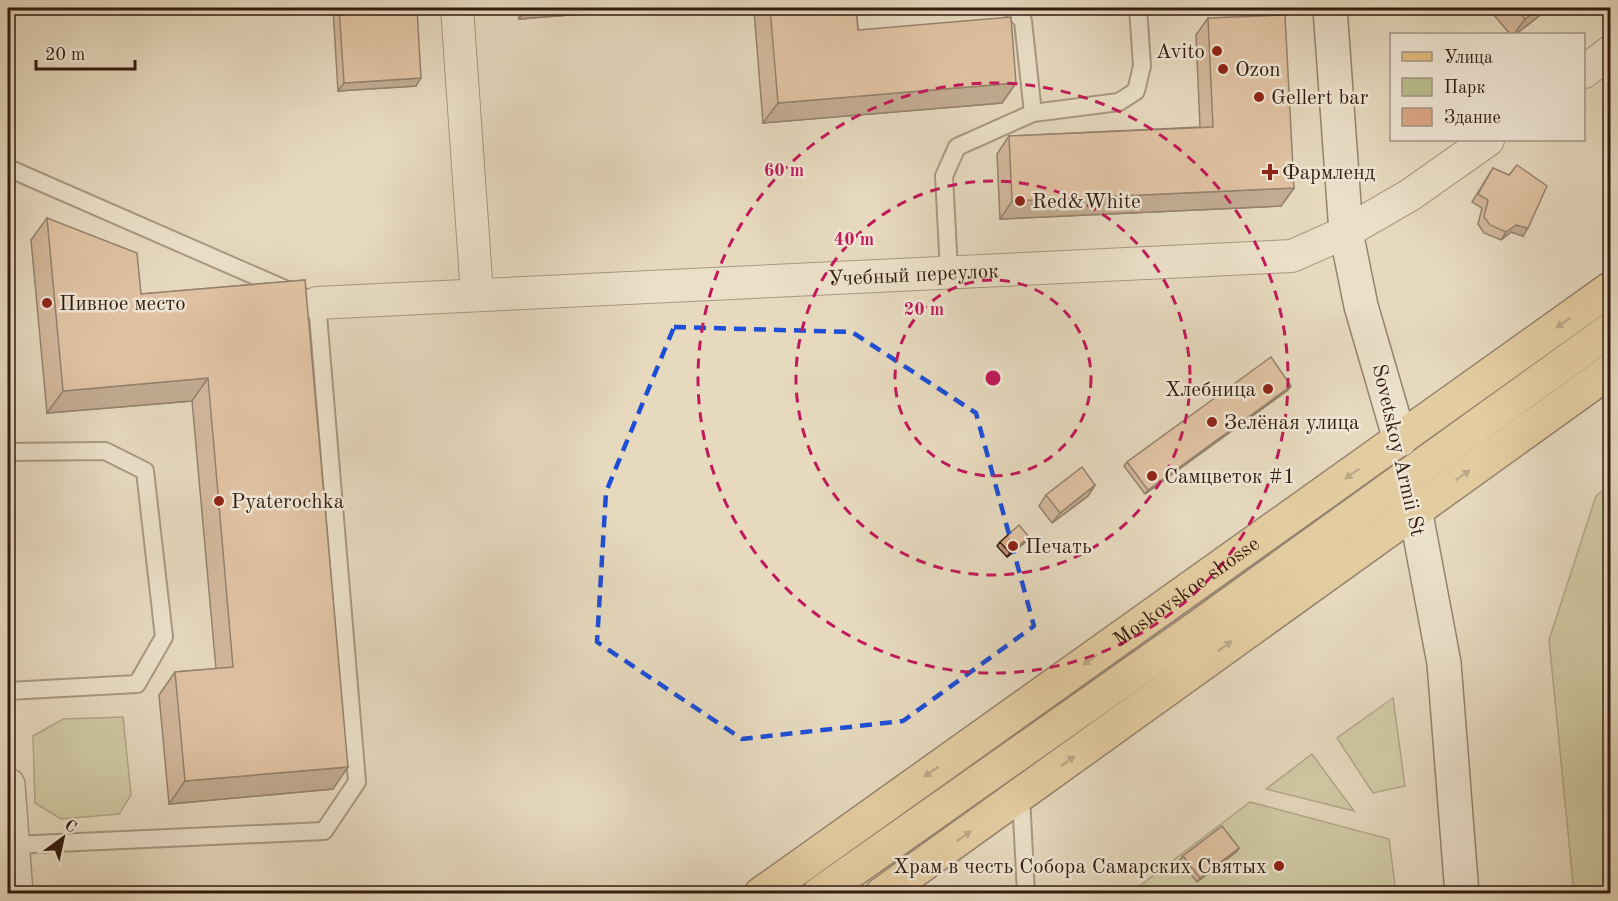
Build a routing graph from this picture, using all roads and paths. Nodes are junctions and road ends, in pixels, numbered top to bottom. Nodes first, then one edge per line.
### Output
1 (457, 8) edge
2 (1011, 8) edge
3 (1138, 8) edge
4 (1330, 8) edge
5 (1611, 52) edge
6 (1585, 71) edge
7 (1033, 113) junction
8 (1487, 141) edge
9 (8, 168) edge
10 (1346, 232) junction
11 (949, 271) junction
12 (1611, 289) edge
13 (477, 294) junction
14 (318, 303) junction
15 (1611, 330) edge
16 (1611, 370) edge
17 (1400, 440) junction
18 (8, 452) edge
19 (1408, 474) junction
20 (1415, 509) junction
21 (8, 691) edge
22 (8, 785) edge
23 (1021, 796) junction
24 (13, 845) junction
25 (16, 894) edge
26 (761, 894) edge
27 (819, 894) edge
28 (882, 894) edge
29 (1026, 894) edge
30 (1462, 894) edge

1 - 13 street
2 - 7 lane
3 - 7 lane
4 - 10 main road, Sovetskoy Armii St
5 - 6 street
7 - 11 lane
8 - 10 street, Учебный переулок
9 - 14 lane
10 - 11 street, Учебный переулок
10 - 17 main road, Sovetskoy Armii St
11 - 13 street, Учебный переулок
12 -> 17 main road, Moskovskoe shosse
13 - 14 street, Учебный переулок
14 - 24 lane
15 - 19 main road, Moskovskoe shosse
20 -> 16 main road
17 - 19 main road, Sovetskoy Armii St
17 -> 26 main road, Moskovskoe shosse
18 - 21 lane
19 - 20 main road, Sovetskoy Armii St
19 - 27 main road, Moskovskoe shosse
23 -> 20 main road
20 - 30 main road, Sovetskoy Armii St
22 - 24 main road
28 -> 23 main road
23 - 29 lane
24 - 25 main road

